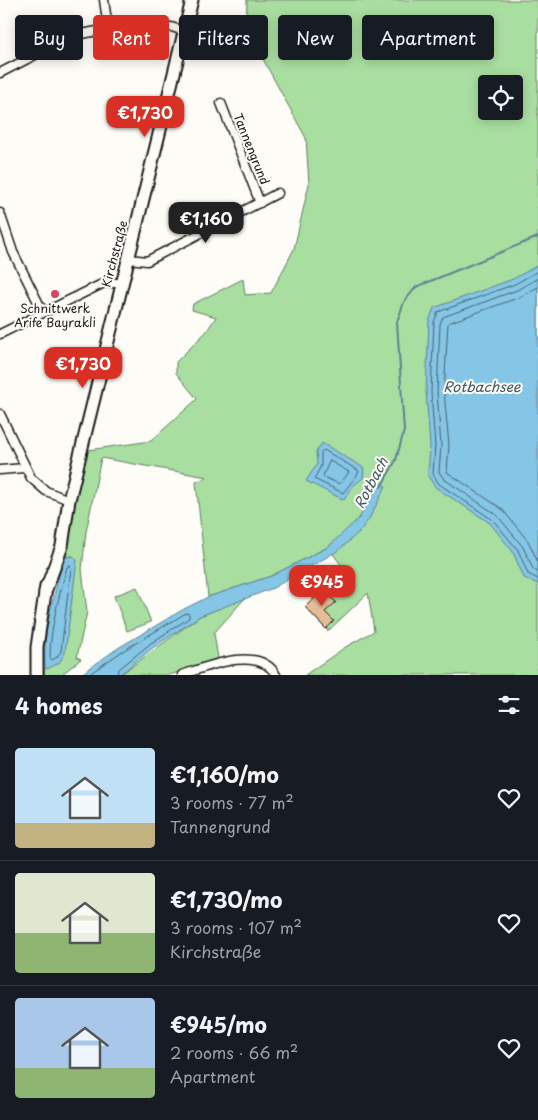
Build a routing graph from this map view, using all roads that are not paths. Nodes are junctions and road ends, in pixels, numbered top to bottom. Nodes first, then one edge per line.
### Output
1 (104, 0) edge
2 (192, 0) edge
3 (106, 15) edge
4 (189, 15) edge
5 (93, 31) edge
6 (179, 55) edge
7 (0, 73) edge
8 (221, 103) dead end
9 (278, 194) dead end
10 (260, 203) junction
11 (0, 213) edge
12 (129, 259) junction
13 (122, 283) junction
14 (43, 312) junction
15 (0, 334) edge
16 (0, 414) edge
17 (24, 468) junction
18 (0, 470) edge
19 (69, 500) junction
20 (36, 675) edge
21 (182, 675) edge
22 (276, 675) edge

1 - 3 street
2 - 4 street, Kirchstraße
5 - 7 street
6 - 12 street, Kirchstraße
8 - 10 street, Tannengrund
9 - 10 street, Tannengrund
10 - 12 street, Tannengrund
11 - 14 street
12 - 13 street, Kirchstraße
13 - 14 street
13 - 19 street, Kirchstraße
14 - 15 street
16 - 17 street
17 - 18 street
17 - 19 street
19 - 20 street, Kirchstraße
21 - 22 street

